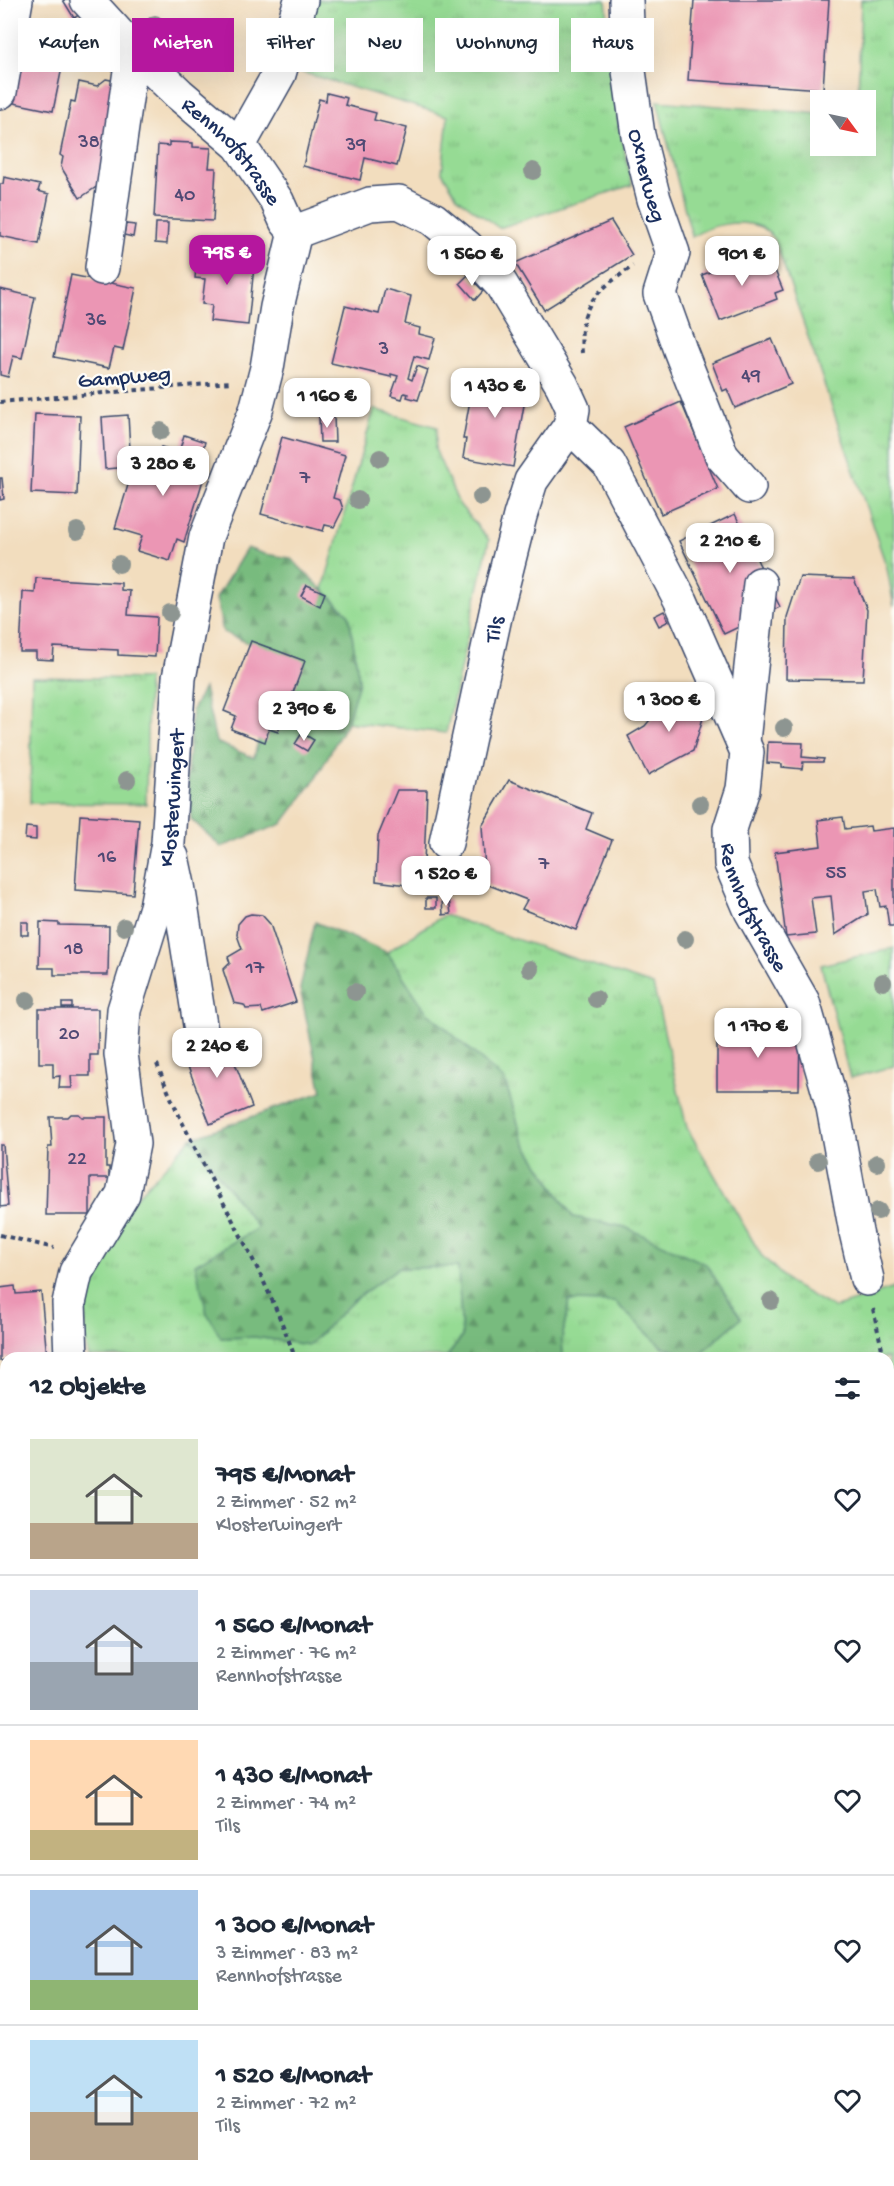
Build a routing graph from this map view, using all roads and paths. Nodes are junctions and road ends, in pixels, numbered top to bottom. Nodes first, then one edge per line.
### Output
1 (16, 0) edge
2 (87, 0) edge
3 (301, 0) edge
4 (626, 0) edge
5 (132, 49) edge
6 (132, 57) edge
7 (156, 72) edge
8 (0, 92) edge
9 (239, 146) junction
10 (295, 232) junction
11 (638, 263) dead end
12 (102, 268) dead end
13 (585, 363) dead end
14 (238, 382) dead end
15 (0, 402) edge
16 (570, 426) junction
17 (750, 487) dead end
18 (760, 585) dead end
19 (742, 742) junction
20 (168, 843) junction
21 (446, 843) dead end
22 (203, 1044) dead end
23 (155, 1058) dead end
24 (0, 1235) edge
25 (87, 1256) junction
26 (867, 1279) joint
27 (71, 1352) edge
28 (293, 1352) edge
29 (883, 1352) edge

1 - 8 street
2 - 5 street, Rennhofstrasse
3 - 9 street
4 - 17 street, Oxnerweg
6 - 12 street
7 - 9 street, Rennhofstrasse
9 - 10 street, Rennhofstrasse
10 - 16 street, Rennhofstrasse
10 - 20 street, Klosterwingert
11 - 13 path
14 - 15 path, Gampweg
16 - 19 street, Rennhofstrasse
16 - 21 street, Tils
18 - 19 street
19 - 26 street, Rennhofstrasse
20 - 22 street
20 - 25 street, Klosterwingert
23 - 28 path
24 - 25 path
25 - 27 street, Klosterwingert
26 - 29 path

